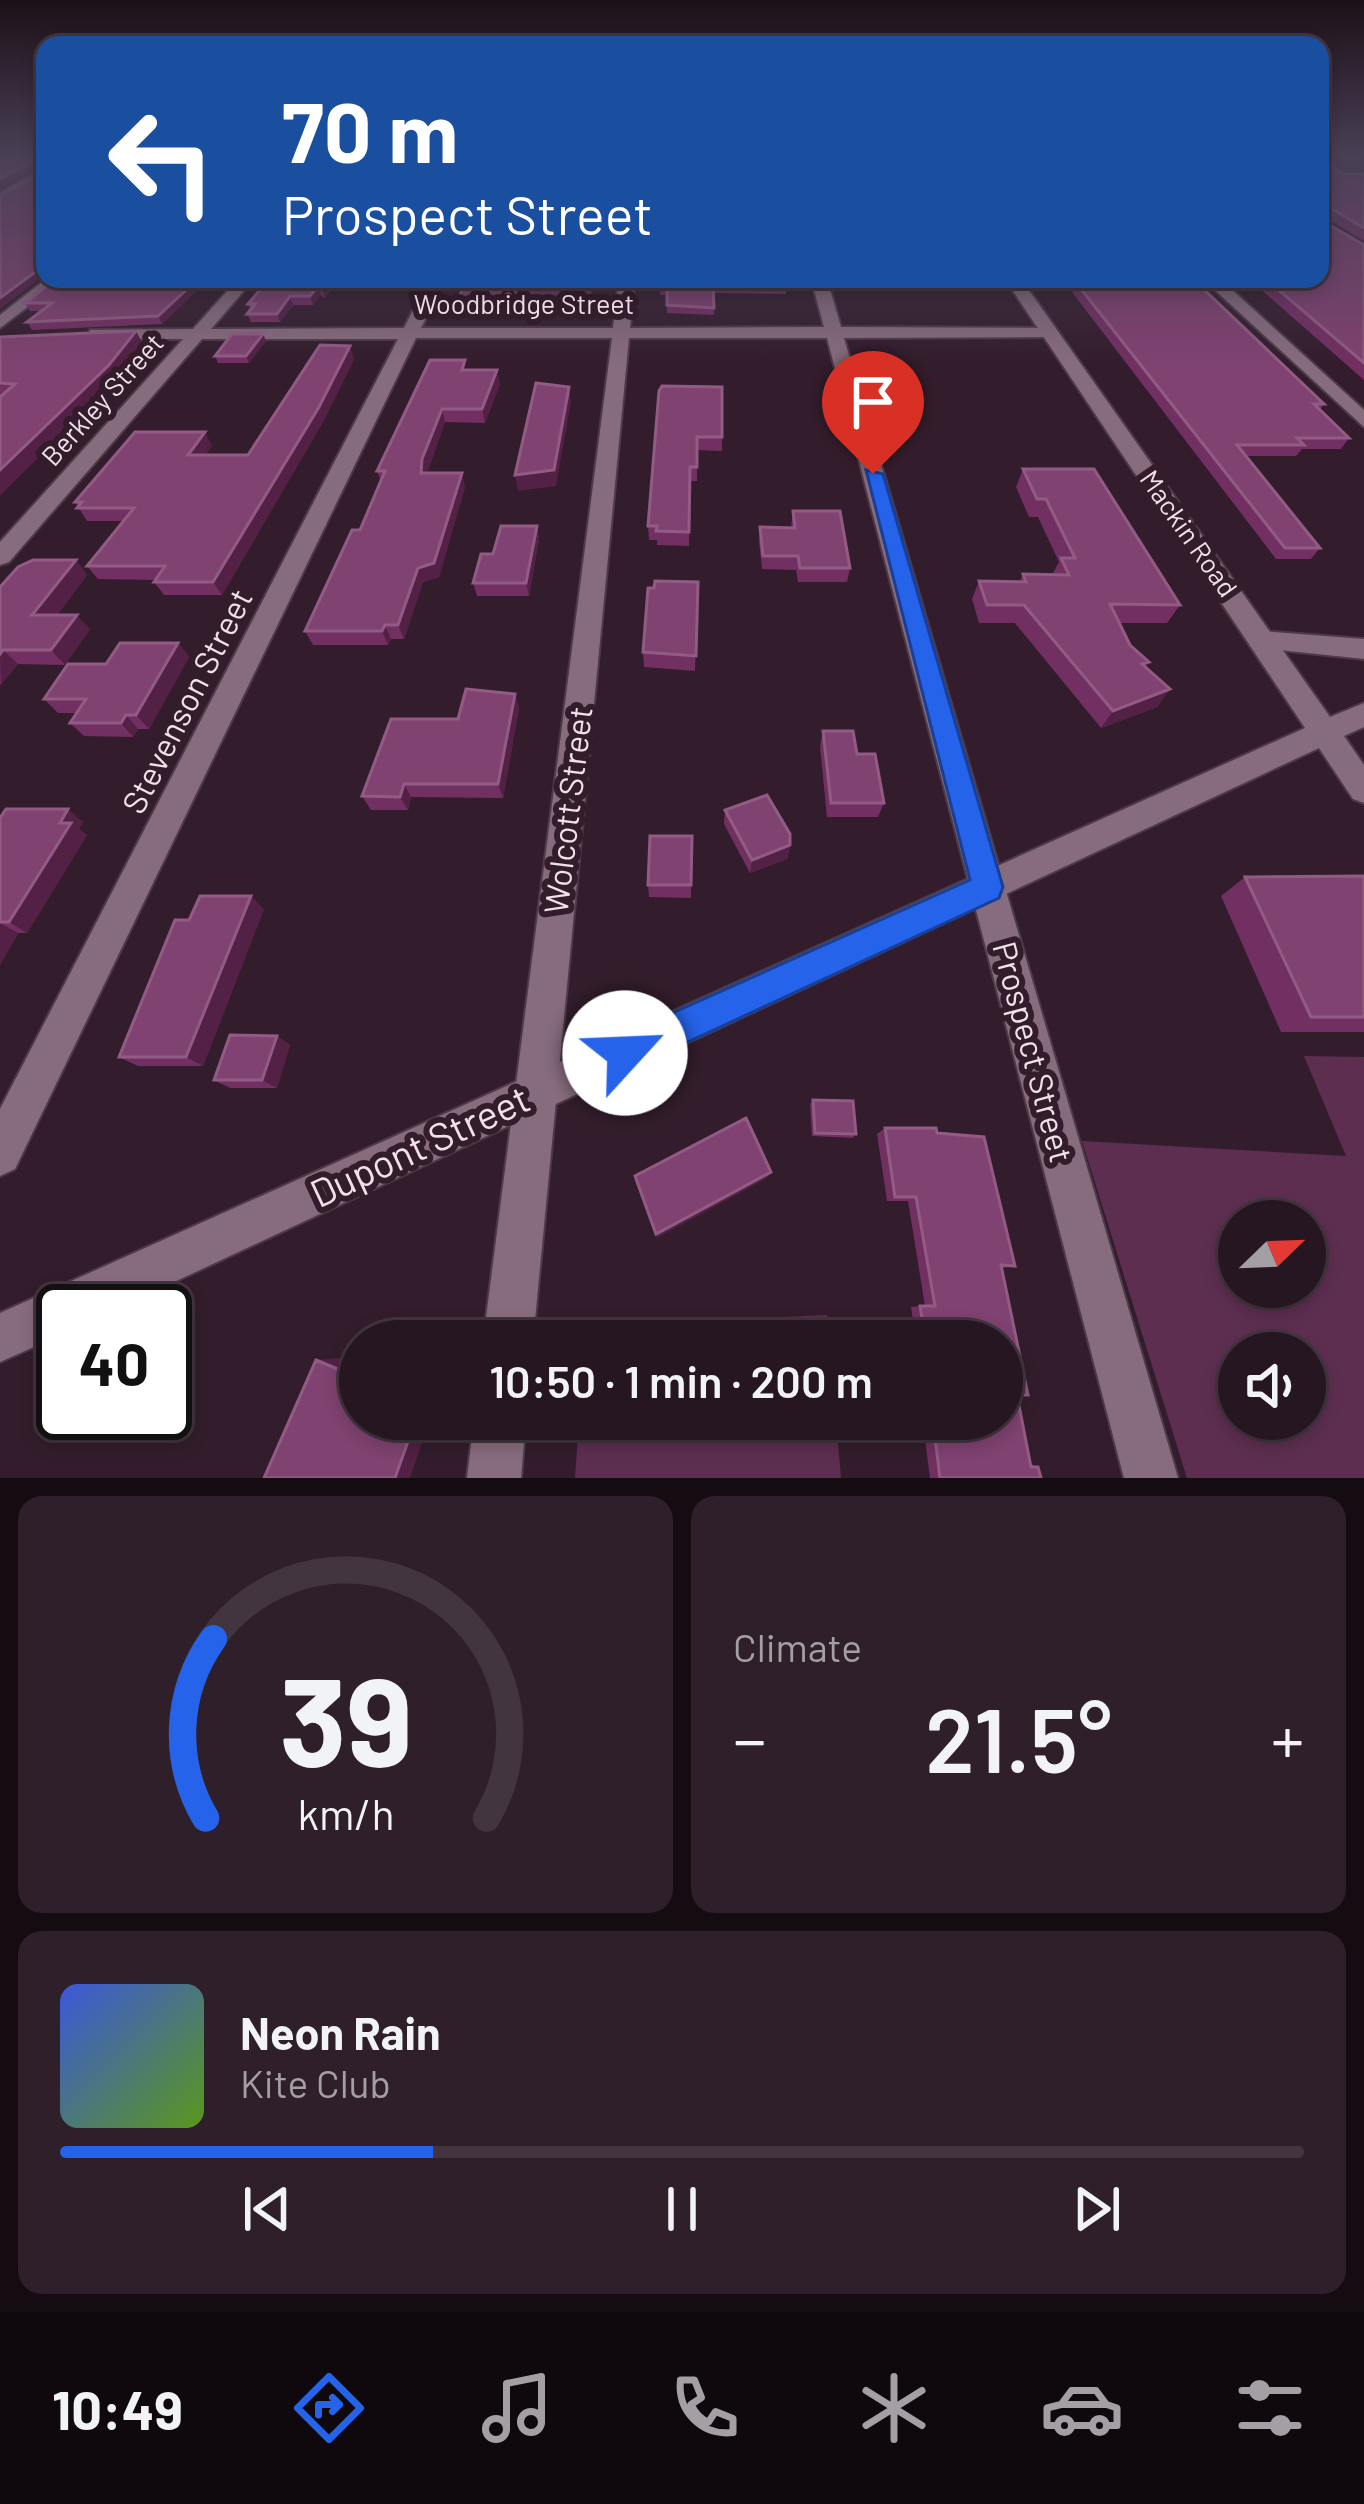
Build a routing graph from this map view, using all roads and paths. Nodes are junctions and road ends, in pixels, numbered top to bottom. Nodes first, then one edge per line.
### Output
1 (47, 288) edge
2 (239, 288) edge
3 (433, 288) edge
4 (627, 288) edge
5 (821, 288) edge
6 (1019, 288) edge
7 (1221, 288) edge
8 (199, 332) junction
9 (411, 332) junction
10 (621, 332) junction
11 (833, 332) junction
12 (1048, 332) junction
13 (3, 334) edge
14 (74, 335) edge
15 (1364, 421) edge
16 (0, 556) edge
17 (1262, 640) junction
18 (1364, 649) edge
19 (1364, 714) edge
20 (1324, 732) junction
21 (1364, 790) edge
22 (988, 887) junction
23 (536, 1094) junction
24 (0, 1154) edge
25 (510, 1320) edge
26 (0, 1338) edge
27 (498, 1440) edge
28 (494, 1478) edge
29 (1151, 1478) edge

1 - 13 street
2 - 8 street, Berkley Street
3 - 9 street, Stevenson Street
4 - 10 street, Wolcott Street
5 - 11 street, Prospect Street
6 - 12 street, Mackin Road
7 - 15 street
8 - 9 street, Woodbridge Street
8 - 14 street, Woodbridge Street
8 - 16 street, Berkley Street
9 - 10 street, Woodbridge Street
9 - 24 street, Stevenson Street
10 - 11 street, Woodbridge Street
10 - 23 street, Wolcott Street
11 - 12 street, Woodbridge Street
11 - 22 street, Prospect Street
12 - 17 street, Mackin Road
17 - 18 street
17 - 20 street, Mackin Road
19 - 20 street, Dupont Street
20 - 21 street, Mackin Road
20 - 22 street, Dupont Street
22 - 23 street, Dupont Street
22 - 29 street, Prospect Street
23 - 25 street, Wolcott Street
23 - 26 street, Dupont Street
27 - 28 street

